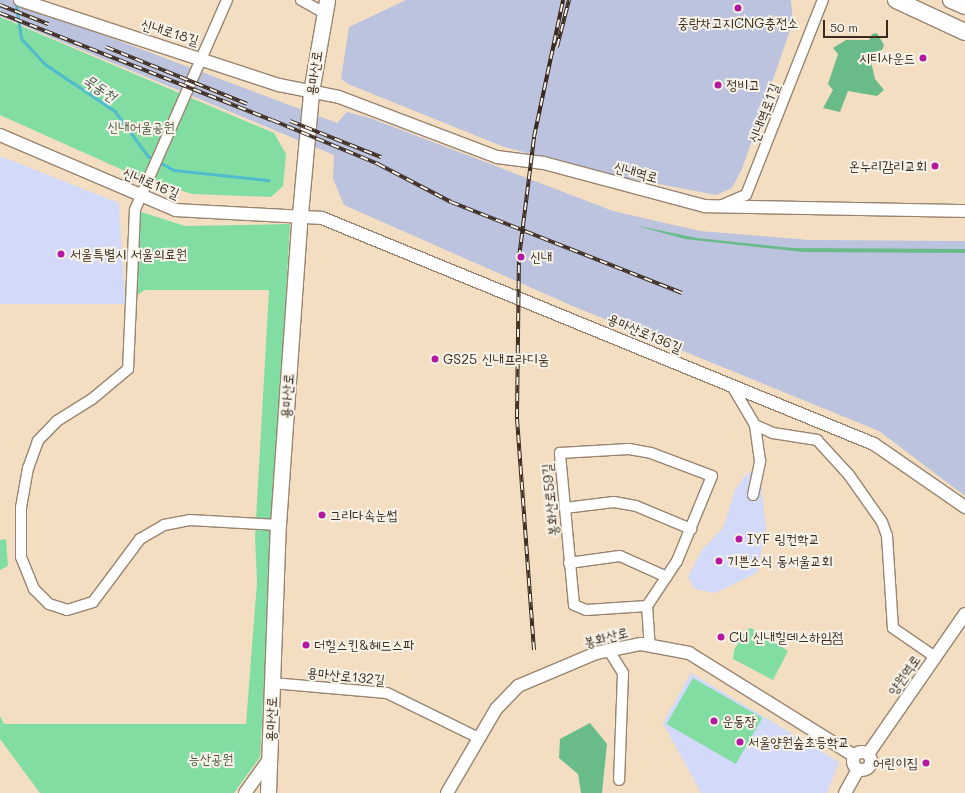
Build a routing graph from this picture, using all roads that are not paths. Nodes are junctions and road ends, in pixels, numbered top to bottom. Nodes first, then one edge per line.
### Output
1 (227, 0) edge
2 (301, 0) edge
3 (823, 0) edge
4 (896, 0) edge
5 (951, 0) edge
6 (24, 1) edge
7 (325, 6) edge
8 (965, 6) edge
9 (965, 32) edge
10 (200, 57) junction
11 (311, 92) junction
12 (0, 135) edge
13 (141, 197) junction
14 (704, 206) junction
15 (965, 211) edge
16 (300, 214) junction
17 (732, 386) junction
18 (755, 425) junction
19 (752, 495) dead end
20 (965, 507) edge
21 (565, 508) junction
22 (278, 525) junction
23 (691, 528) junction
24 (569, 563) junction
25 (667, 577) junction
26 (647, 606) junction
27 (965, 614) edge
28 (650, 645) junction
29 (608, 649) junction
30 (935, 657) junction
31 (272, 683) junction
32 (479, 738) junction
33 (868, 754) junction
34 (853, 755) junction
35 (270, 758) junction
36 (858, 770) junction
37 (619, 780) dead end
38 (449, 792) edge
39 (245, 793) edge
40 (268, 793) edge
41 (845, 793) edge

1 - 10 street
2 - 7 street
3 - 14 street, 신내역로1길
4 - 9 highway
5 - 8 highway
6 - 10 street, 신내로18길
7 - 11 main road, 용마산로
10 - 11 street, 신내로18길
10 - 13 street
11 - 14 street, 신내역로
11 - 16 main road, 용마산로
12 - 13 street, 신내로16길
13 - 16 street, 신내로16길
13 - 22 street
14 - 15 street, 신내역로
16 - 17 street, 용마산로136길
16 - 22 main road, 용마산로
17 - 18 street
17 - 20 street, 용마산로136길
18 - 19 street
18 - 30 street
21 - 23 street
21 - 23 street, 봉화산로59길
21 - 24 street, 봉화산로59길
22 - 31 main road, 용마산로
23 - 25 street, 봉화산로59길
24 - 25 street
24 - 26 street, 봉화산로59길
25 - 26 street, 봉화산로59길
26 - 28 street
27 - 30 street, 양원역로
28 - 29 street, 봉화산로
28 - 34 street, 봉화산로
29 - 32 street, 봉화산로
29 - 37 street
30 - 33 street, 양원역로
31 - 32 street, 용마산로132길
31 - 35 main road, 용마산로
32 - 38 street, 봉화산로
33 - 34 street
33 - 36 street
34 - 36 street
35 - 39 street
35 - 40 main road, 용마산로
36 - 41 street

